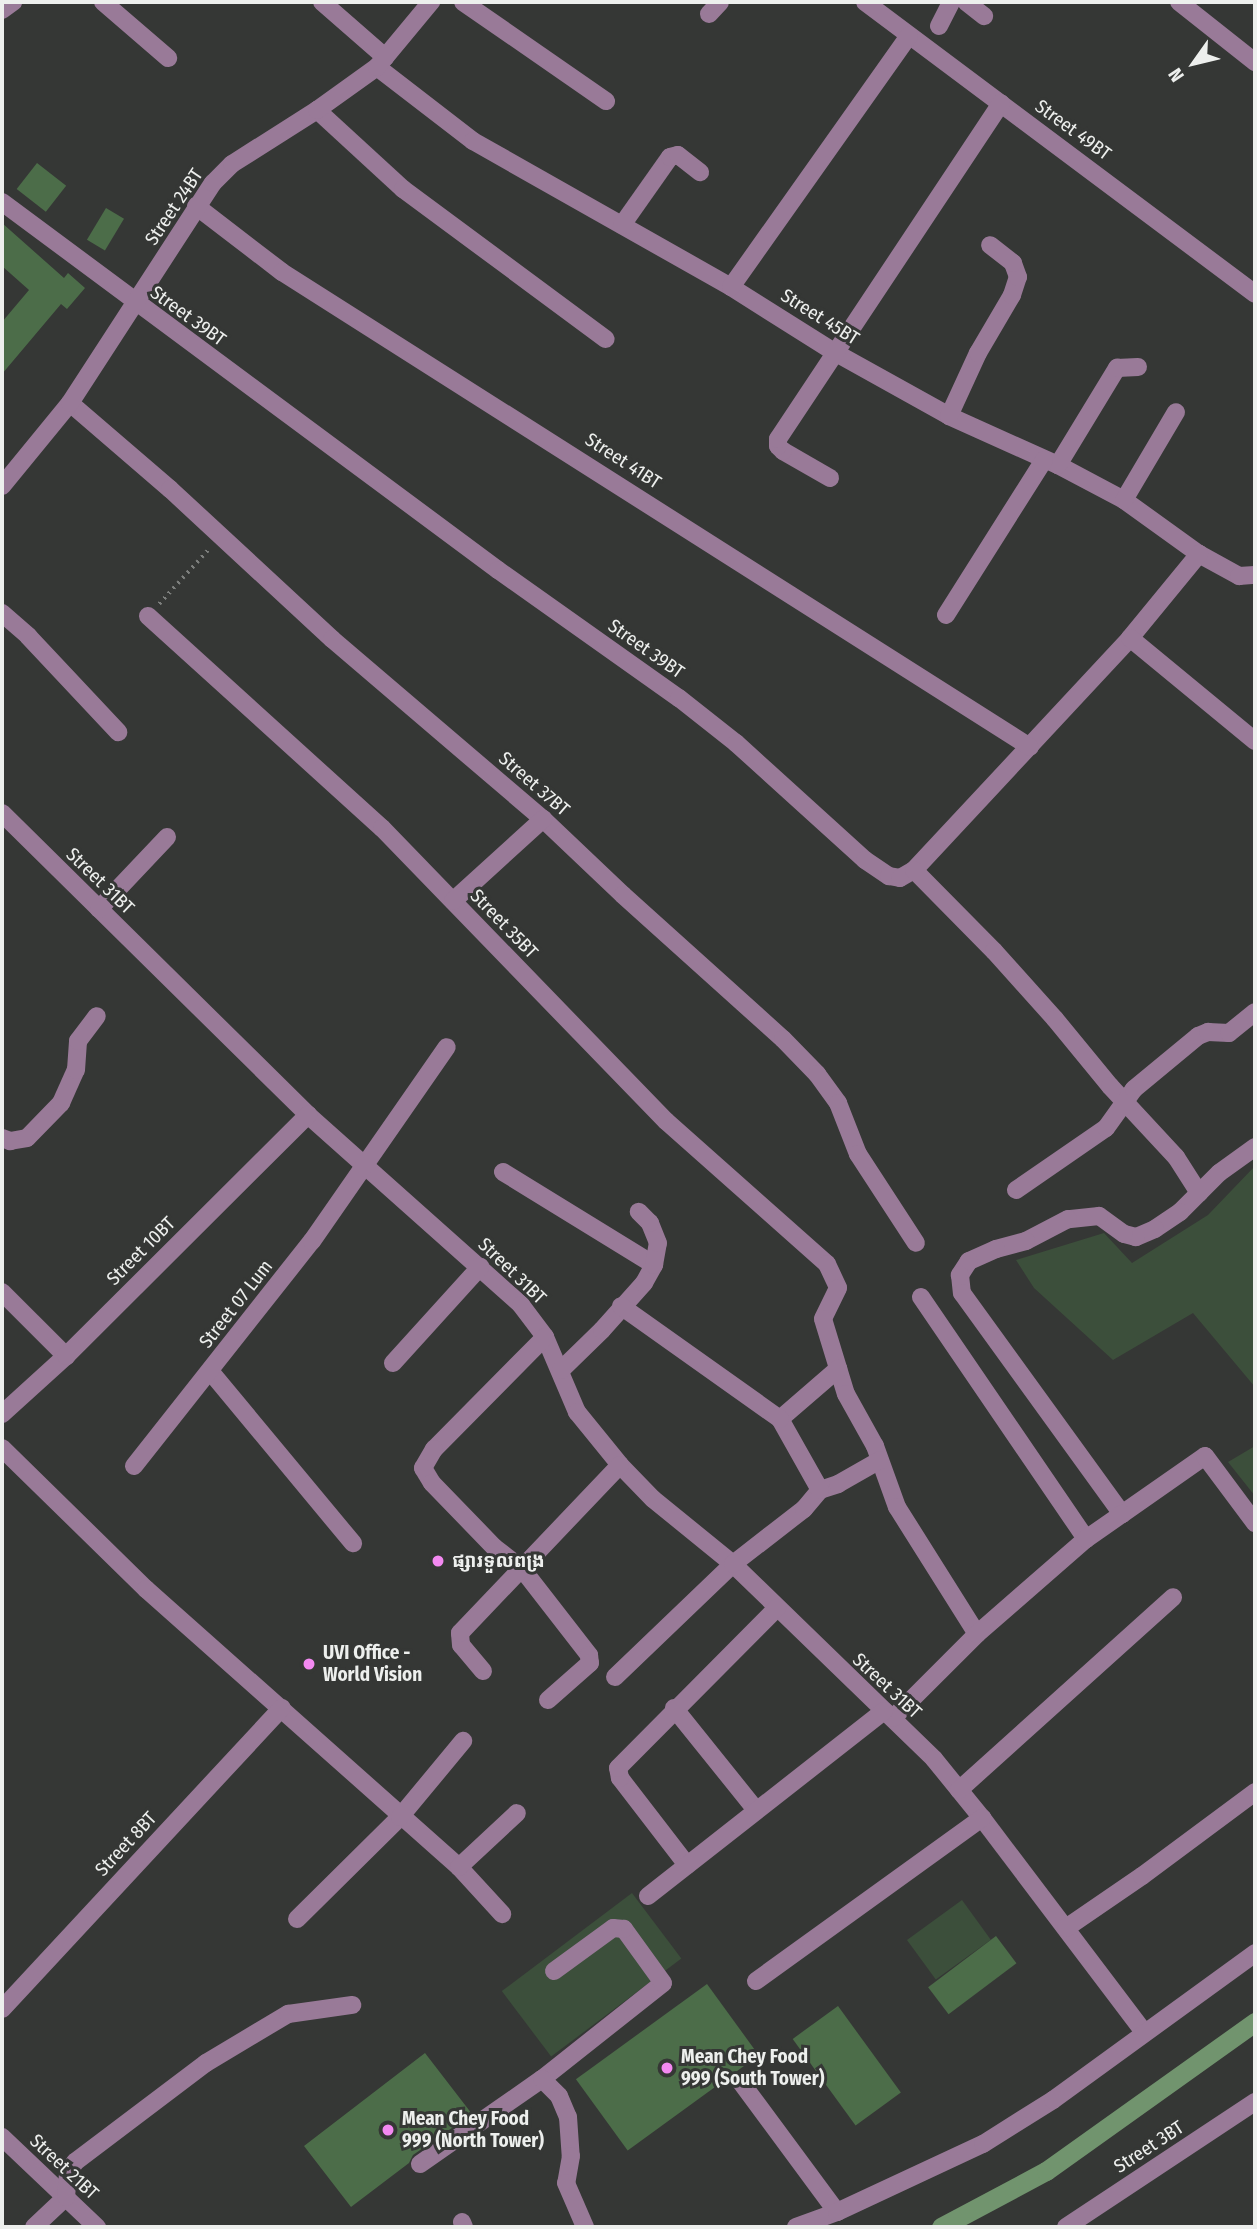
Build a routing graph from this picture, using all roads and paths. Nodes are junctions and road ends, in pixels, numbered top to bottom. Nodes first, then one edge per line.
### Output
1 (13, 2) edge
2 (103, 2) edge
3 (322, 2) edge
4 (431, 2) edge
5 (463, 2) edge
6 (951, 2) edge
7 (966, 2) edge
8 (1179, 2) edge
9 (873, 4) edge
10 (2, 10) edge
11 (984, 16) dead end
12 (939, 26) dead end
13 (909, 36) junction
14 (168, 58) dead end
15 (381, 62) junction
16 (1255, 62) edge
17 (606, 101) dead end
18 (1001, 103) junction
19 (317, 110) junction
20 (701, 172) dead end
21 (2, 202) edge
22 (196, 206) junction
23 (622, 225) junction
24 (990, 246) dead end
25 (731, 287) junction
26 (1255, 294) edge
27 (136, 303) junction
28 (606, 339) dead end
29 (836, 353) junction
30 (1138, 368) dead end
31 (70, 403) junction
32 (1176, 412) dead end
33 (948, 416) junction
34 (1051, 463) junction
35 (830, 478) dead end
36 (2, 486) edge
37 (1124, 500) junction
38 (221, 536) junction
39 (1199, 554) junction
40 (1255, 576) edge
41 (2, 613) edge
42 (946, 615) dead end
43 (148, 616) joint
44 (1130, 638) junction
45 (118, 732) dead end
46 (1255, 740) edge
47 (1030, 747) junction
48 (2, 814) edge
49 (543, 818) junction
50 (167, 837) dead end
51 (914, 870) junction
52 (453, 901) junction
53 (99, 909) junction
54 (1255, 1012) edge
55 (97, 1016) dead end
56 (447, 1047) dead end
57 (1123, 1101) junction
58 (308, 1115) junction
59 (2, 1138) edge
60 (1255, 1147) edge
61 (365, 1164) junction
62 (503, 1172) dead end
63 (1016, 1190) dead end
64 (1199, 1193) junction
65 (639, 1212) dead end
66 (916, 1242) dead end
67 (654, 1265) junction
68 (480, 1267) junction
69 (2, 1292) edge
70 (921, 1297) dead end
71 (621, 1306) junction
72 (545, 1337) junction
73 (66, 1356) junction
74 (393, 1363) dead end
75 (561, 1370) junction
76 (838, 1370) junction
77 (210, 1371) junction
78 (2, 1414) edge
79 (780, 1419) junction
80 (2, 1448) edge
81 (880, 1460) junction
82 (620, 1465) junction
83 (134, 1466) dead end
84 (820, 1490) junction
85 (1122, 1514) junction
86 (1255, 1522) edge
87 (1086, 1539) junction
88 (352, 1543) dead end
89 (733, 1564) junction
90 (523, 1570) junction
91 (1173, 1597) dead end
92 (777, 1608) junction
93 (977, 1634) junction
94 (483, 1671) dead end
95 (615, 1677) dead end
96 (548, 1700) dead end
97 (282, 1708) junction
98 (674, 1708) junction
99 (888, 1714) junction
100 (463, 1741) dead end
101 (959, 1790) junction
102 (1255, 1792) edge
103 (756, 1810) junction
104 (517, 1812) dead end
105 (400, 1817) junction
106 (982, 1818) junction
107 (687, 1864) junction
108 (460, 1867) junction
109 (648, 1896) dead end
110 (502, 1914) dead end
111 (297, 1919) dead end
112 (1066, 1928) junction
113 (1255, 1953) edge
114 (554, 1971) dead end
115 (756, 1981) dead end
116 (352, 2005) dead end
117 (2, 2009) edge
118 (1144, 2032) junction
119 (542, 2079) junction
120 (740, 2081) dead end
121 (1255, 2102) edge
122 (2, 2137) edge
123 (420, 2164) dead end
124 (66, 2197) junction
125 (837, 2212) junction
126 (34, 2227) edge
127 (97, 2227) edge
128 (585, 2227) edge
129 (796, 2227) edge
130 (1066, 2227) edge

1 - 10 street
2 - 14 street
3 - 15 street, Street 45BT
4 - 15 street, Street 24BT
5 - 17 street
6 - 12 street
7 - 11 street
8 - 16 street
9 - 13 street, Street 49BT
13 - 18 street, Street 49BT
13 - 25 street
15 - 19 street, Street 24BT
15 - 23 street, Street 45BT
18 - 26 street, Street 49BT
18 - 29 street
19 - 22 street, Street 24BT
19 - 28 street
20 - 23 street
21 - 27 street, Street 39BT
22 - 27 street, Street 24BT
22 - 47 street, Street 41BT
23 - 25 street, Street 45BT
24 - 33 street
25 - 29 street, Street 45BT
27 - 31 street, Street 24BT
27 - 51 street, Street 39BT
29 - 33 street, Street 45BT
29 - 35 street
30 - 34 street
31 - 36 street, Street 24BT
31 - 38 street, Street 37BT
32 - 37 street
33 - 34 street, Street 45BT
34 - 37 street, Street 45BT
34 - 42 street
37 - 39 street, Street 45BT
38 - 43 path
38 - 49 street, Street 37BT
39 - 40 street, Street 45BT
39 - 44 street
41 - 45 street
43 - 52 street, Street 35BT
44 - 46 street
44 - 47 street
47 - 51 street
48 - 53 street, Street 31BT
49 - 52 street
49 - 66 street, Street 37BT
50 - 53 street
51 - 57 street
52 - 76 street, Street 35BT
53 - 58 street, Street 31BT
54 - 57 street
55 - 59 street
56 - 61 street, Street 07 Lum
57 - 63 street
57 - 64 street
58 - 61 street, Street 31BT
58 - 73 street, Street 10BT
60 - 64 street
61 - 68 street, Street 31BT
61 - 77 street, Street 07 Lum
62 - 67 street
64 - 85 street
65 - 67 street
67 - 71 street
68 - 72 street, Street 31BT
68 - 74 street
69 - 73 street
70 - 87 street
71 - 75 street
71 - 79 street
72 - 75 street, Street 31BT
72 - 90 street
73 - 78 street, Street 10BT
75 - 82 street, Street 31BT
76 - 79 street
76 - 81 street
77 - 83 street, Street 07 Lum
77 - 88 street
79 - 84 street
80 - 97 street
81 - 84 street
81 - 93 street
82 - 89 street, Street 31BT
82 - 90 street
84 - 89 street
85 - 86 street
85 - 87 street
87 - 93 street
89 - 92 street, Street 31BT
89 - 95 street
90 - 94 street
90 - 96 street
91 - 101 street
92 - 98 street
92 - 99 street, Street 31BT
93 - 99 street
97 - 105 street
97 - 117 street, Street 8BT
98 - 103 street
98 - 107 street
99 - 101 street, Street 31BT
99 - 103 street
100 - 105 street
101 - 106 street, Street 31BT
102 - 112 street
103 - 107 street
104 - 108 street
105 - 108 street
105 - 111 street
106 - 112 street, Street 31BT
106 - 115 street
107 - 109 street
108 - 110 street
112 - 118 street, Street 31BT
113 - 118 street
114 - 119 street
116 - 124 street
118 - 125 street
119 - 123 street
119 - 128 street
120 - 125 street
121 - 130 street, Street 3BT
122 - 124 street, Street 21BT
124 - 126 street
124 - 127 street, Street 21BT
125 - 129 street

